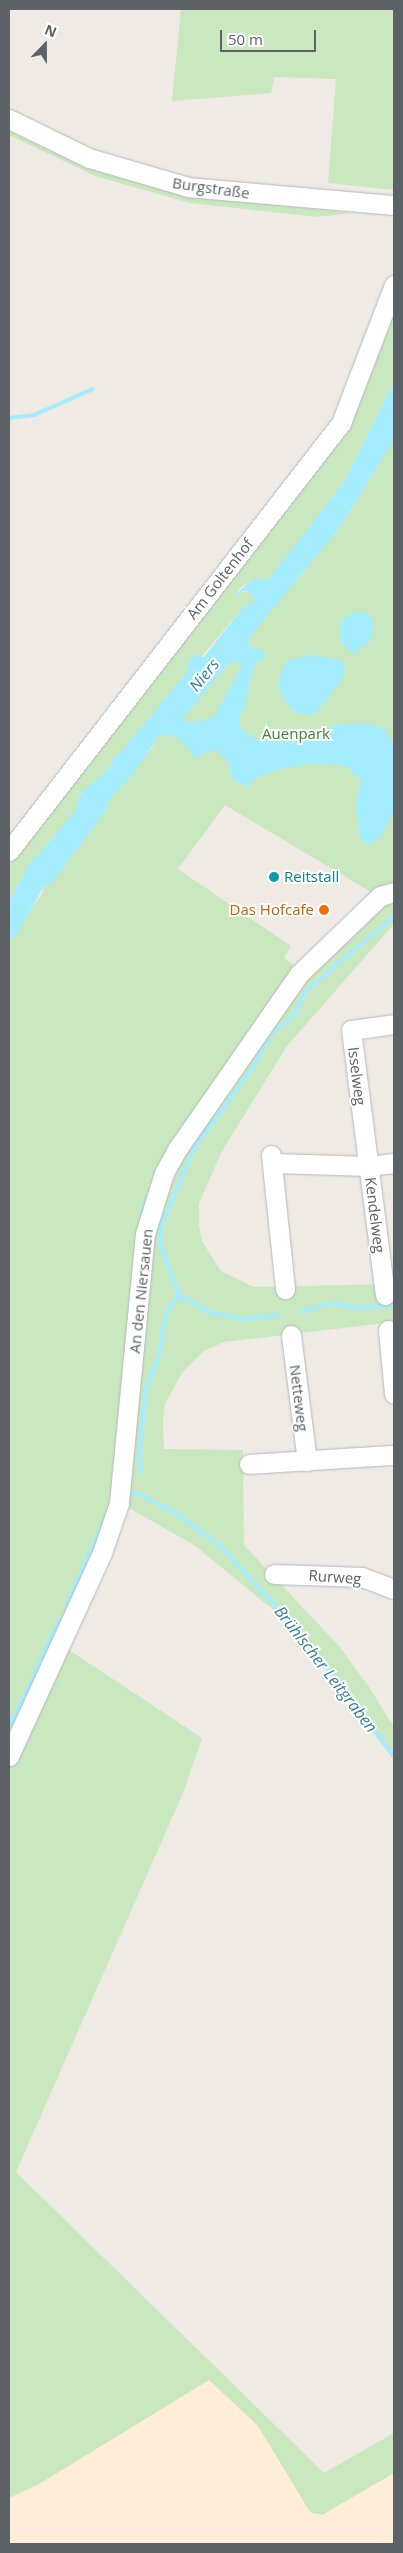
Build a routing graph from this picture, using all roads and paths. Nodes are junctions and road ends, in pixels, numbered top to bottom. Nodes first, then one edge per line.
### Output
1 (9, 120) edge
2 (394, 205) edge
3 (394, 285) edge
4 (9, 851) edge
5 (394, 892) edge
6 (394, 1024) edge
7 (394, 1163) edge
8 (369, 1166) junction
9 (285, 1289) dead end
10 (385, 1295) dead end
11 (388, 1330) dead end
12 (291, 1335) dead end
13 (394, 1394) edge
14 (394, 1455) edge
15 (307, 1461) junction
16 (249, 1464) dead end
17 (274, 1574) dead end
18 (394, 1589) edge
19 (9, 1756) edge

1 - 2 street, Burgstraße
3 - 4 street, Am Goltenhof
5 - 19 street, An den Niersauen
6 - 8 street, Isselweg
7 - 8 street, Kendelweg
8 - 9 street, Kendelweg
8 - 10 street, Kendelweg
11 - 13 street
12 - 15 street, Netteweg
14 - 15 street
15 - 16 street
17 - 18 street, Rurweg

